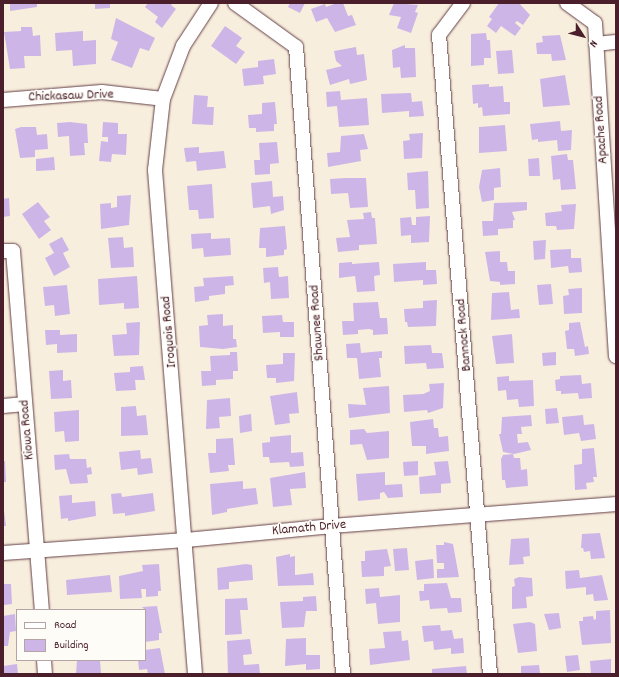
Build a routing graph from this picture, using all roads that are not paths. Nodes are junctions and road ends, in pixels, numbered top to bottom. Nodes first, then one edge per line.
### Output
1 (211, 3) edge
2 (235, 3) edge
3 (463, 3) edge
4 (567, 3) edge
5 (616, 42) edge
6 (596, 44) junction
7 (163, 99) junction
8 (3, 100) edge
9 (8, 251) edge
10 (616, 356) edge
11 (25, 404) junction
12 (3, 406) edge
13 (616, 504) edge
14 (478, 516) junction
15 (332, 526) junction
16 (186, 540) junction
17 (39, 550) junction
18 (3, 553) edge
19 (42, 609) edge
20 (44, 661) edge
21 (45, 674) edge
22 (196, 674) edge
23 (343, 674) edge
24 (490, 674) edge

1 - 7 street, Iroquois Road
2 - 15 street, Shawnee Road
3 - 14 street, Bannock Road
4 - 6 street, Apache Road
5 - 6 street
6 - 10 street, Apache Road
7 - 8 street, Chickasaw Drive
7 - 16 street, Iroquois Road
9 - 11 street, Kiowa Road
11 - 12 street
11 - 17 street, Kiowa Road
13 - 14 street, Klamath Drive
14 - 15 street, Klamath Drive
14 - 24 street, Bannock Road
15 - 16 street, Klamath Drive
15 - 23 street, Shawnee Road
16 - 17 street, Klamath Drive
16 - 22 street, Iroquois Road
17 - 18 street, Klamath Drive
17 - 19 street, Kiowa Road
20 - 21 street

